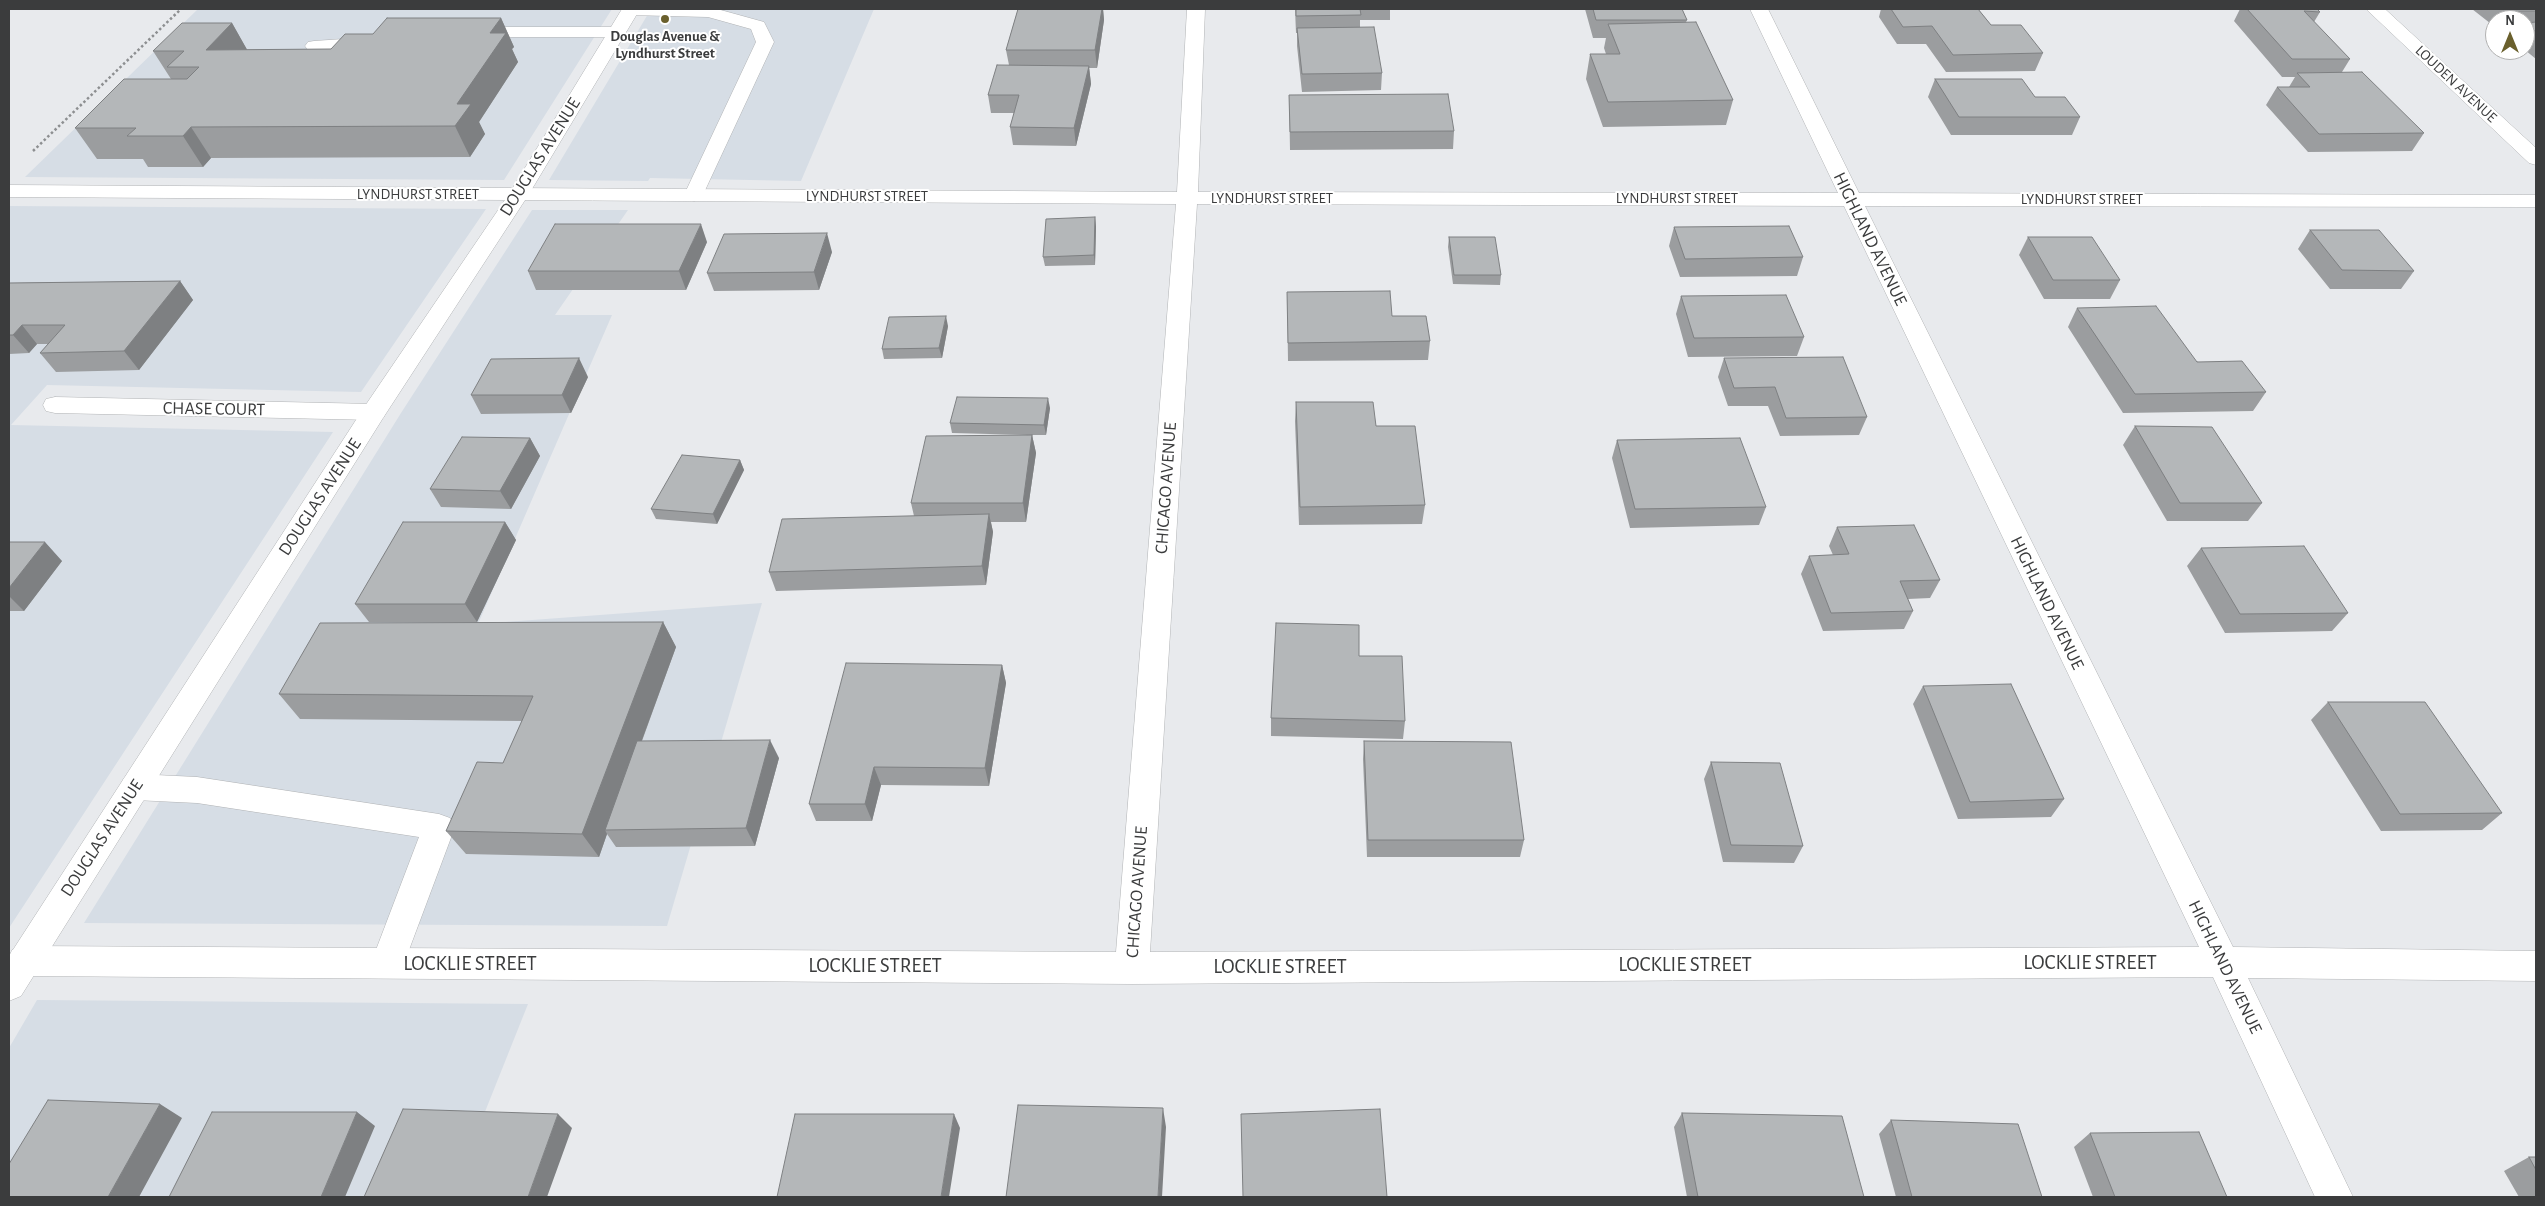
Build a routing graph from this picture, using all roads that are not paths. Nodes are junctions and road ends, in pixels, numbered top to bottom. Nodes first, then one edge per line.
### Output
1 (1196, 9) edge
2 (1759, 9) edge
3 (2375, 9) edge
4 (631, 10) edge
5 (617, 32) junction
6 (454, 36) edge
7 (394, 40) edge
8 (314, 46) dead end
9 (2536, 159) edge
10 (9, 191) edge
11 (519, 194) junction
12 (694, 195) junction
13 (1187, 198) junction
14 (1850, 198) junction
15 (2536, 201) edge
16 (55, 405) dead end
17 (374, 412) junction
18 (135, 787) junction
19 (2223, 962) junction
20 (388, 963) junction
21 (2536, 966) edge
22 (1132, 968) junction
23 (16, 973) edge
24 (2334, 1197) edge

1 - 13 street, CHICAGO AVENUE
2 - 14 street, HIGHLAND AVENUE
3 - 9 street, LOUDEN AVENUE
4 - 5 street, DOUGLAS AVENUE
4 - 12 street
5 - 6 street
5 - 11 street, DOUGLAS AVENUE
7 - 8 street
10 - 11 street, LYNDHURST STREET
11 - 12 street, LYNDHURST STREET
11 - 17 street, DOUGLAS AVENUE
12 - 13 street, LYNDHURST STREET
13 - 14 street, LYNDHURST STREET
13 - 22 street, CHICAGO AVENUE
14 - 15 street, LYNDHURST STREET
14 - 19 street, HIGHLAND AVENUE
16 - 17 street, CHASE COURT
17 - 18 street, DOUGLAS AVENUE
18 - 20 street
18 - 23 street, DOUGLAS AVENUE
19 - 21 street, LOCKLIE STREET
19 - 22 street, LOCKLIE STREET
19 - 24 street, HIGHLAND AVENUE
20 - 22 street, LOCKLIE STREET
20 - 23 street, LOCKLIE STREET

